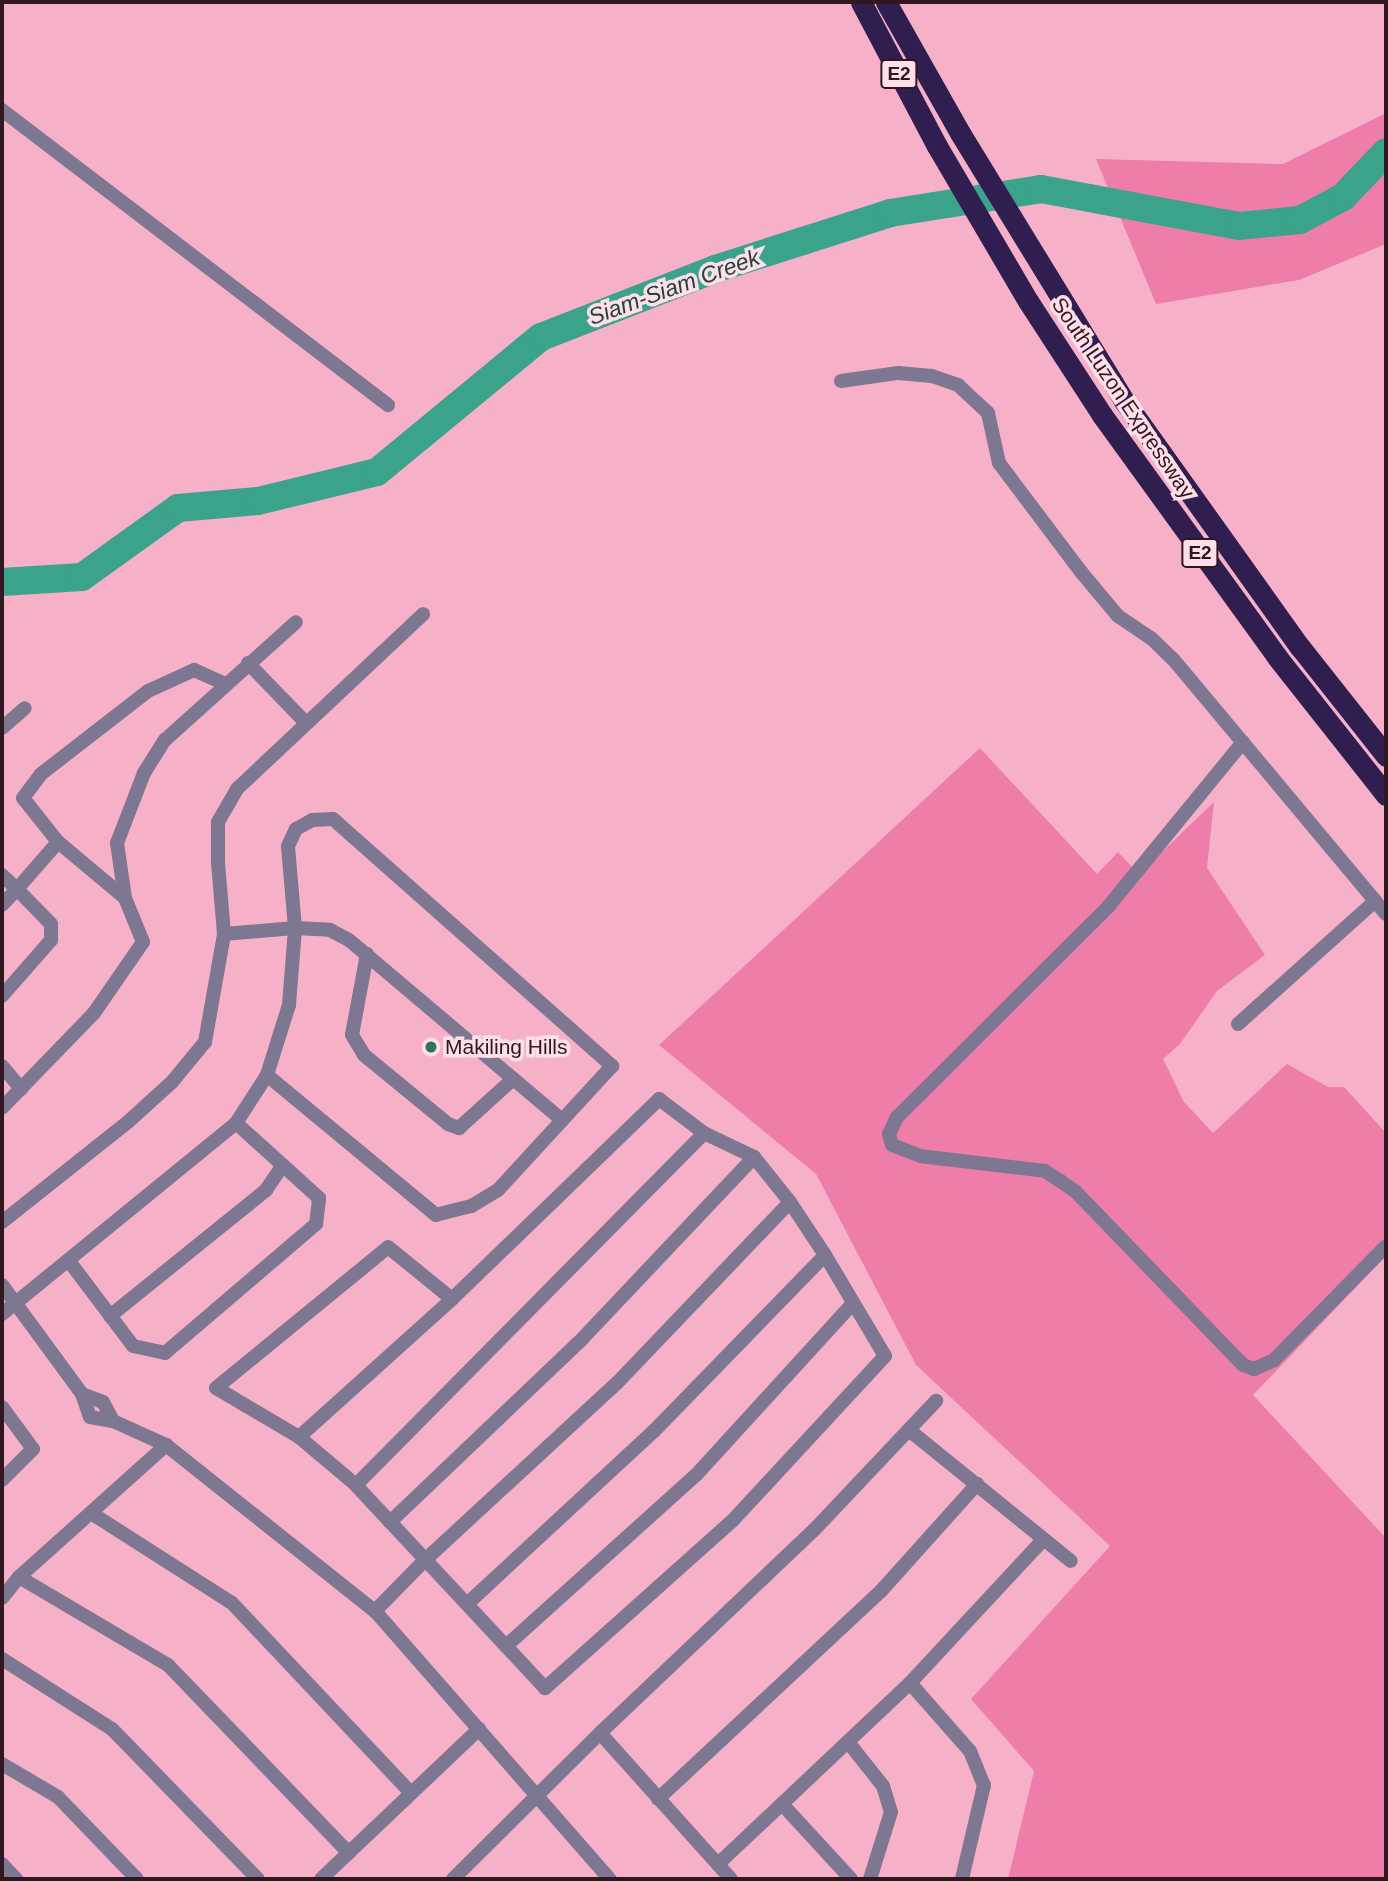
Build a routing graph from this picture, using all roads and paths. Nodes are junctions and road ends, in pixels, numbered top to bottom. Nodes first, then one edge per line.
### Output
1 (861, 2) edge
2 (886, 2) edge
3 (2, 110) edge
4 (841, 381) dead end
5 (388, 404) dead end
6 (423, 614) dead end
7 (296, 622) dead end
8 (248, 663) junction
9 (225, 684) junction
10 (25, 708) dead end
11 (305, 722) junction
12 (2, 728) edge
13 (1243, 742) junction
14 (1386, 755) edge
15 (1386, 795) edge
16 (58, 842) junction
17 (2, 875) edge
18 (17, 889) junction
19 (125, 898) junction
20 (1375, 901) junction
21 (2, 905) edge
22 (1386, 914) edge
23 (295, 928) junction
24 (224, 934) junction
25 (367, 954) junction
26 (2, 996) edge
27 (1237, 1024) dead end
28 (2, 1066) edge
29 (267, 1075) junction
30 (513, 1079) junction
31 (21, 1089) junction
32 (2, 1108) edge
33 (562, 1120) junction
34 (236, 1123) junction
35 (704, 1133) junction
36 (754, 1157) junction
37 (282, 1165) junction
38 (790, 1202) junction
39 (2, 1222) edge
40 (1386, 1246) edge
41 (825, 1255) junction
42 (69, 1261) junction
43 (2, 1286) edge
44 (452, 1299) junction
45 (853, 1303) junction
46 (16, 1304) junction
47 (2, 1314) edge
48 (110, 1316) junction
49 (936, 1401) dead end
50 (2, 1407) edge
51 (909, 1430) junction
52 (299, 1437) junction
53 (166, 1445) junction
54 (2, 1480) edge
55 (977, 1484) junction
56 (356, 1485) junction
57 (91, 1513) junction
58 (390, 1522) junction
59 (1042, 1541) junction
60 (425, 1560) junction
61 (1070, 1560) dead end
62 (19, 1577) junction
63 (2, 1598) edge
64 (467, 1604) junction
65 (375, 1611) junction
66 (506, 1646) junction
67 (2, 1659) edge
68 (910, 1683) junction
69 (479, 1729) junction
70 (600, 1733) junction
71 (848, 1742) junction
72 (2, 1764) edge
73 (411, 1794) junction
74 (538, 1795) junction
75 (658, 1799) junction
76 (782, 1804) junction
77 (349, 1853) junction
78 (2, 1864) edge
79 (718, 1864) junction
80 (603, 1877) edge
81 (16, 1879) edge
82 (137, 1879) edge
83 (258, 1879) edge
84 (321, 1879) edge
85 (453, 1879) edge
86 (731, 1879) edge
87 (851, 1879) edge
88 (870, 1879) edge
89 (962, 1879) edge

1 - 15 highway, South Luzon Expressway / E2
2 - 14 highway, South Luzon Expressway / E2
3 - 5 street
4 - 13 street
6 - 11 street
7 - 8 street
8 - 9 street
8 - 11 street
9 - 16 street
9 - 19 street
10 - 12 street
11 - 24 street
13 - 20 street
13 - 40 street
16 - 18 street
16 - 19 street
17 - 18 street
18 - 21 street
18 - 26 street
19 - 31 street
20 - 22 street
20 - 27 street
23 - 24 street
23 - 25 street
23 - 29 street
23 - 33 street
24 - 39 street
25 - 30 street
25 - 30 street
28 - 31 street
29 - 33 street
29 - 34 street
30 - 33 street
31 - 32 street
34 - 37 street
34 - 42 street
35 - 36 street
35 - 44 street
35 - 56 street
36 - 38 street
36 - 58 street
37 - 48 street
37 - 48 street
38 - 41 street
38 - 60 street
41 - 45 street
41 - 64 street
42 - 46 street
42 - 48 street
43 - 46 street
44 - 52 street
44 - 52 street
45 - 66 street
45 - 66 street
46 - 47 street
46 - 53 street
49 - 51 street
50 - 54 street
51 - 55 street
51 - 70 street
52 - 56 street
53 - 57 street
53 - 65 street
55 - 59 street
55 - 75 street
56 - 58 street
57 - 62 street
57 - 73 street
58 - 60 street
59 - 61 street
59 - 68 street
60 - 64 street
60 - 65 street
62 - 63 street
62 - 77 street
64 - 66 street
65 - 69 street
67 - 83 street
68 - 71 street
68 - 89 street
69 - 73 street
69 - 74 street
70 - 74 street
70 - 75 street
71 - 76 street
71 - 88 street
72 - 82 street
73 - 77 street
74 - 80 street
74 - 85 street
75 - 79 street
76 - 79 street
76 - 87 street
77 - 84 street
78 - 81 street
79 - 86 street

